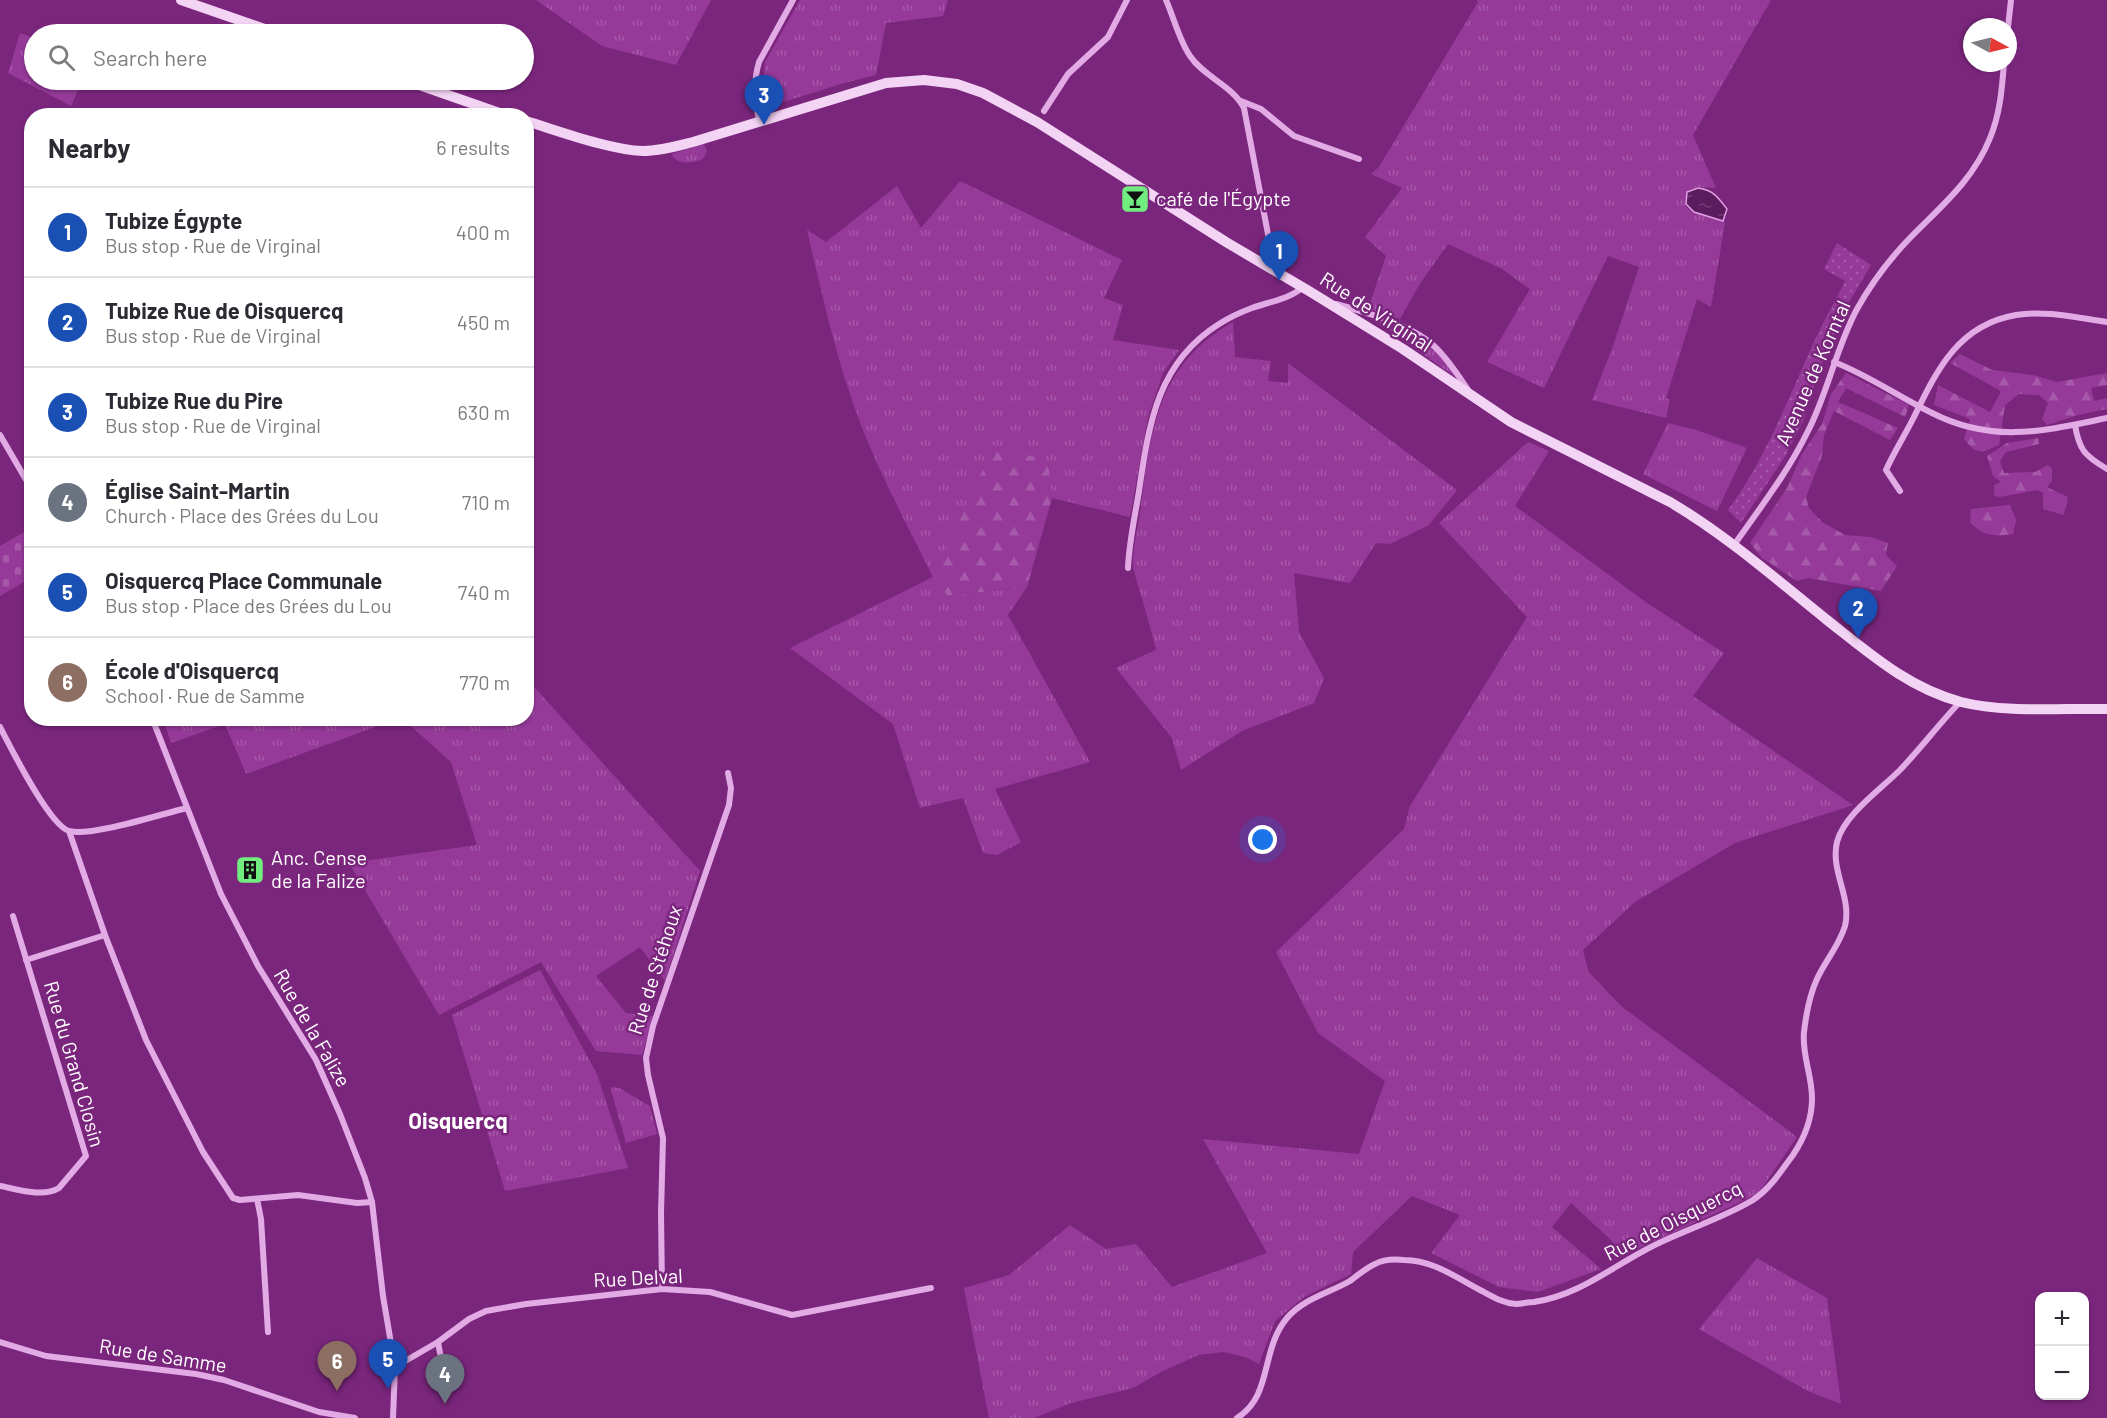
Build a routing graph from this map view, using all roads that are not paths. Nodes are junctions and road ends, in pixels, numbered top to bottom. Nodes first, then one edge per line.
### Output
1 (181, 0) edge
2 (793, 0) edge
3 (1127, 0) edge
4 (1166, 0) edge
5 (2011, 0) edge
6 (2009, 18) edge
7 (250, 24) edge
8 (2003, 72) edge
9 (434, 90) edge
10 (1241, 101) junction
11 (485, 108) edge
12 (1044, 111) dead end
13 (759, 121) junction
14 (534, 123) edge
15 (1359, 159) dead end
16 (1275, 271) junction
17 (1303, 287) junction
18 (1326, 302) junction
19 (2107, 322) edge
20 (1834, 362) junction
21 (1473, 398) junction
22 (1919, 407) junction
23 (2107, 418) edge
24 (2075, 425) junction
25 (0, 435) edge
26 (2107, 469) edge
27 (24, 476) edge
28 (1900, 491) dead end
29 (1734, 545) junction
30 (1128, 568) dead end
31 (1960, 702) junction
32 (2107, 709) edge
33 (155, 726) edge
34 (0, 728) edge
35 (728, 773) dead end
36 (187, 808) junction
37 (69, 831) junction
38 (13, 916) dead end
39 (105, 935) junction
40 (27, 960) junction
41 (0, 1186) edge
42 (257, 1198) junction
43 (372, 1203) junction
44 (931, 1288) dead end
45 (662, 1289) junction
46 (268, 1332) dead end
47 (0, 1342) edge
48 (438, 1342) junction
49 (395, 1367) junction
50 (446, 1386) dead end
51 (355, 1418) edge
52 (393, 1418) edge
53 (1238, 1418) edge

1 - 7 street
2 - 13 street
3 - 12 street
4 - 10 street
5 - 6 street
8 - 20 street, Avenue de Korntal
9 - 11 street
10 - 15 street
10 - 16 street
13 - 14 street, Rue de Virginal
13 - 16 street, Rue de Virginal
16 - 17 street, Rue de Virginal
17 - 18 street, Rue de Virginal
17 - 30 street
18 - 21 street, Rue de Virginal
18 - 21 street
19 - 22 street
20 - 22 street
20 - 29 street, Avenue de Korntal
21 - 29 street, Rue de Virginal
22 - 24 street
22 - 28 street
23 - 24 street
24 - 26 street
25 - 27 street
29 - 31 street, Rue de Virginal
31 - 32 street, Rue de Virginal
31 - 53 street, Rue de Oisquercq
33 - 36 street, Rue de la Falize
34 - 37 street
35 - 45 street, Rue de Stéhoux
36 - 37 street
36 - 43 street, Rue de la Falize
37 - 39 street
38 - 40 street, Rue du Grand Closin
39 - 40 street
39 - 42 street
40 - 41 street, Rue du Grand Closin
42 - 43 street
42 - 46 street
43 - 49 street, Rue de la Falize
44 - 45 street, Rue Delval
45 - 48 street, Rue Delval
47 - 51 street, Rue de Samme
48 - 49 street, Rue Delval
48 - 50 street
49 - 52 street, Rue de la Falize

